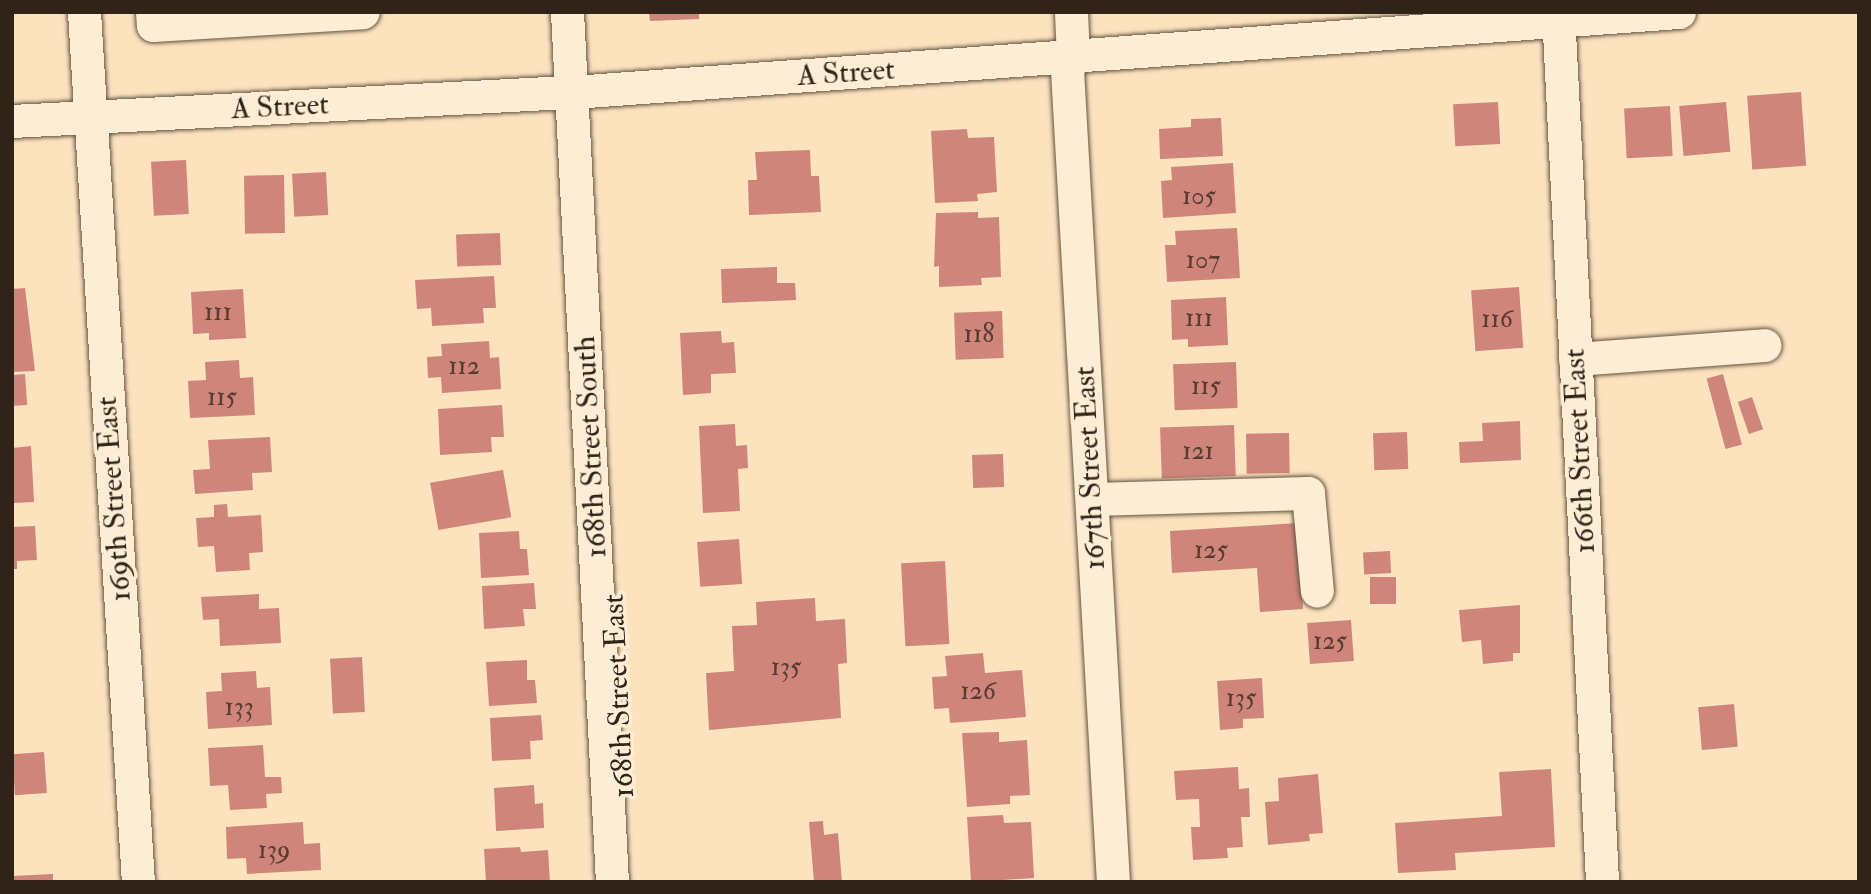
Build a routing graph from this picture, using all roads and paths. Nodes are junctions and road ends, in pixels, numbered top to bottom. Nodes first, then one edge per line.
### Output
1 (84, 12) edge
2 (152, 12) edge
3 (363, 12) edge
4 (567, 12) edge
5 (583, 12) edge
6 (1071, 12) edge
7 (1679, 12) edge
8 (1558, 16) edge
9 (1073, 57) junction
10 (579, 92) junction
11 (90, 116) junction
12 (12, 121) edge
13 (1764, 345) dead end
14 (1575, 359) junction
15 (1091, 499) junction
16 (1317, 591) dead end
17 (138, 882) edge
18 (612, 882) edge
19 (628, 882) edge
20 (1113, 882) edge
21 (1602, 882) edge

1 - 11 street, 169th Street East
2 - 3 street
4 - 10 street, 168th Street South
5 - 10 street, 168th Street South
6 - 9 street, 167th Street East
7 - 8 street, A Street
8 - 9 street, A Street
8 - 14 street, 166th Street East
9 - 10 street, A Street
9 - 15 street, 167th Street East
10 - 11 street, A Street
10 - 18 street, 168th Street South
10 - 19 street, 168th Street East
11 - 12 street, A Street
11 - 17 street, 169th Street East
13 - 14 street
14 - 21 street, 166th Street East
15 - 16 street
15 - 20 street, 167th Street East

